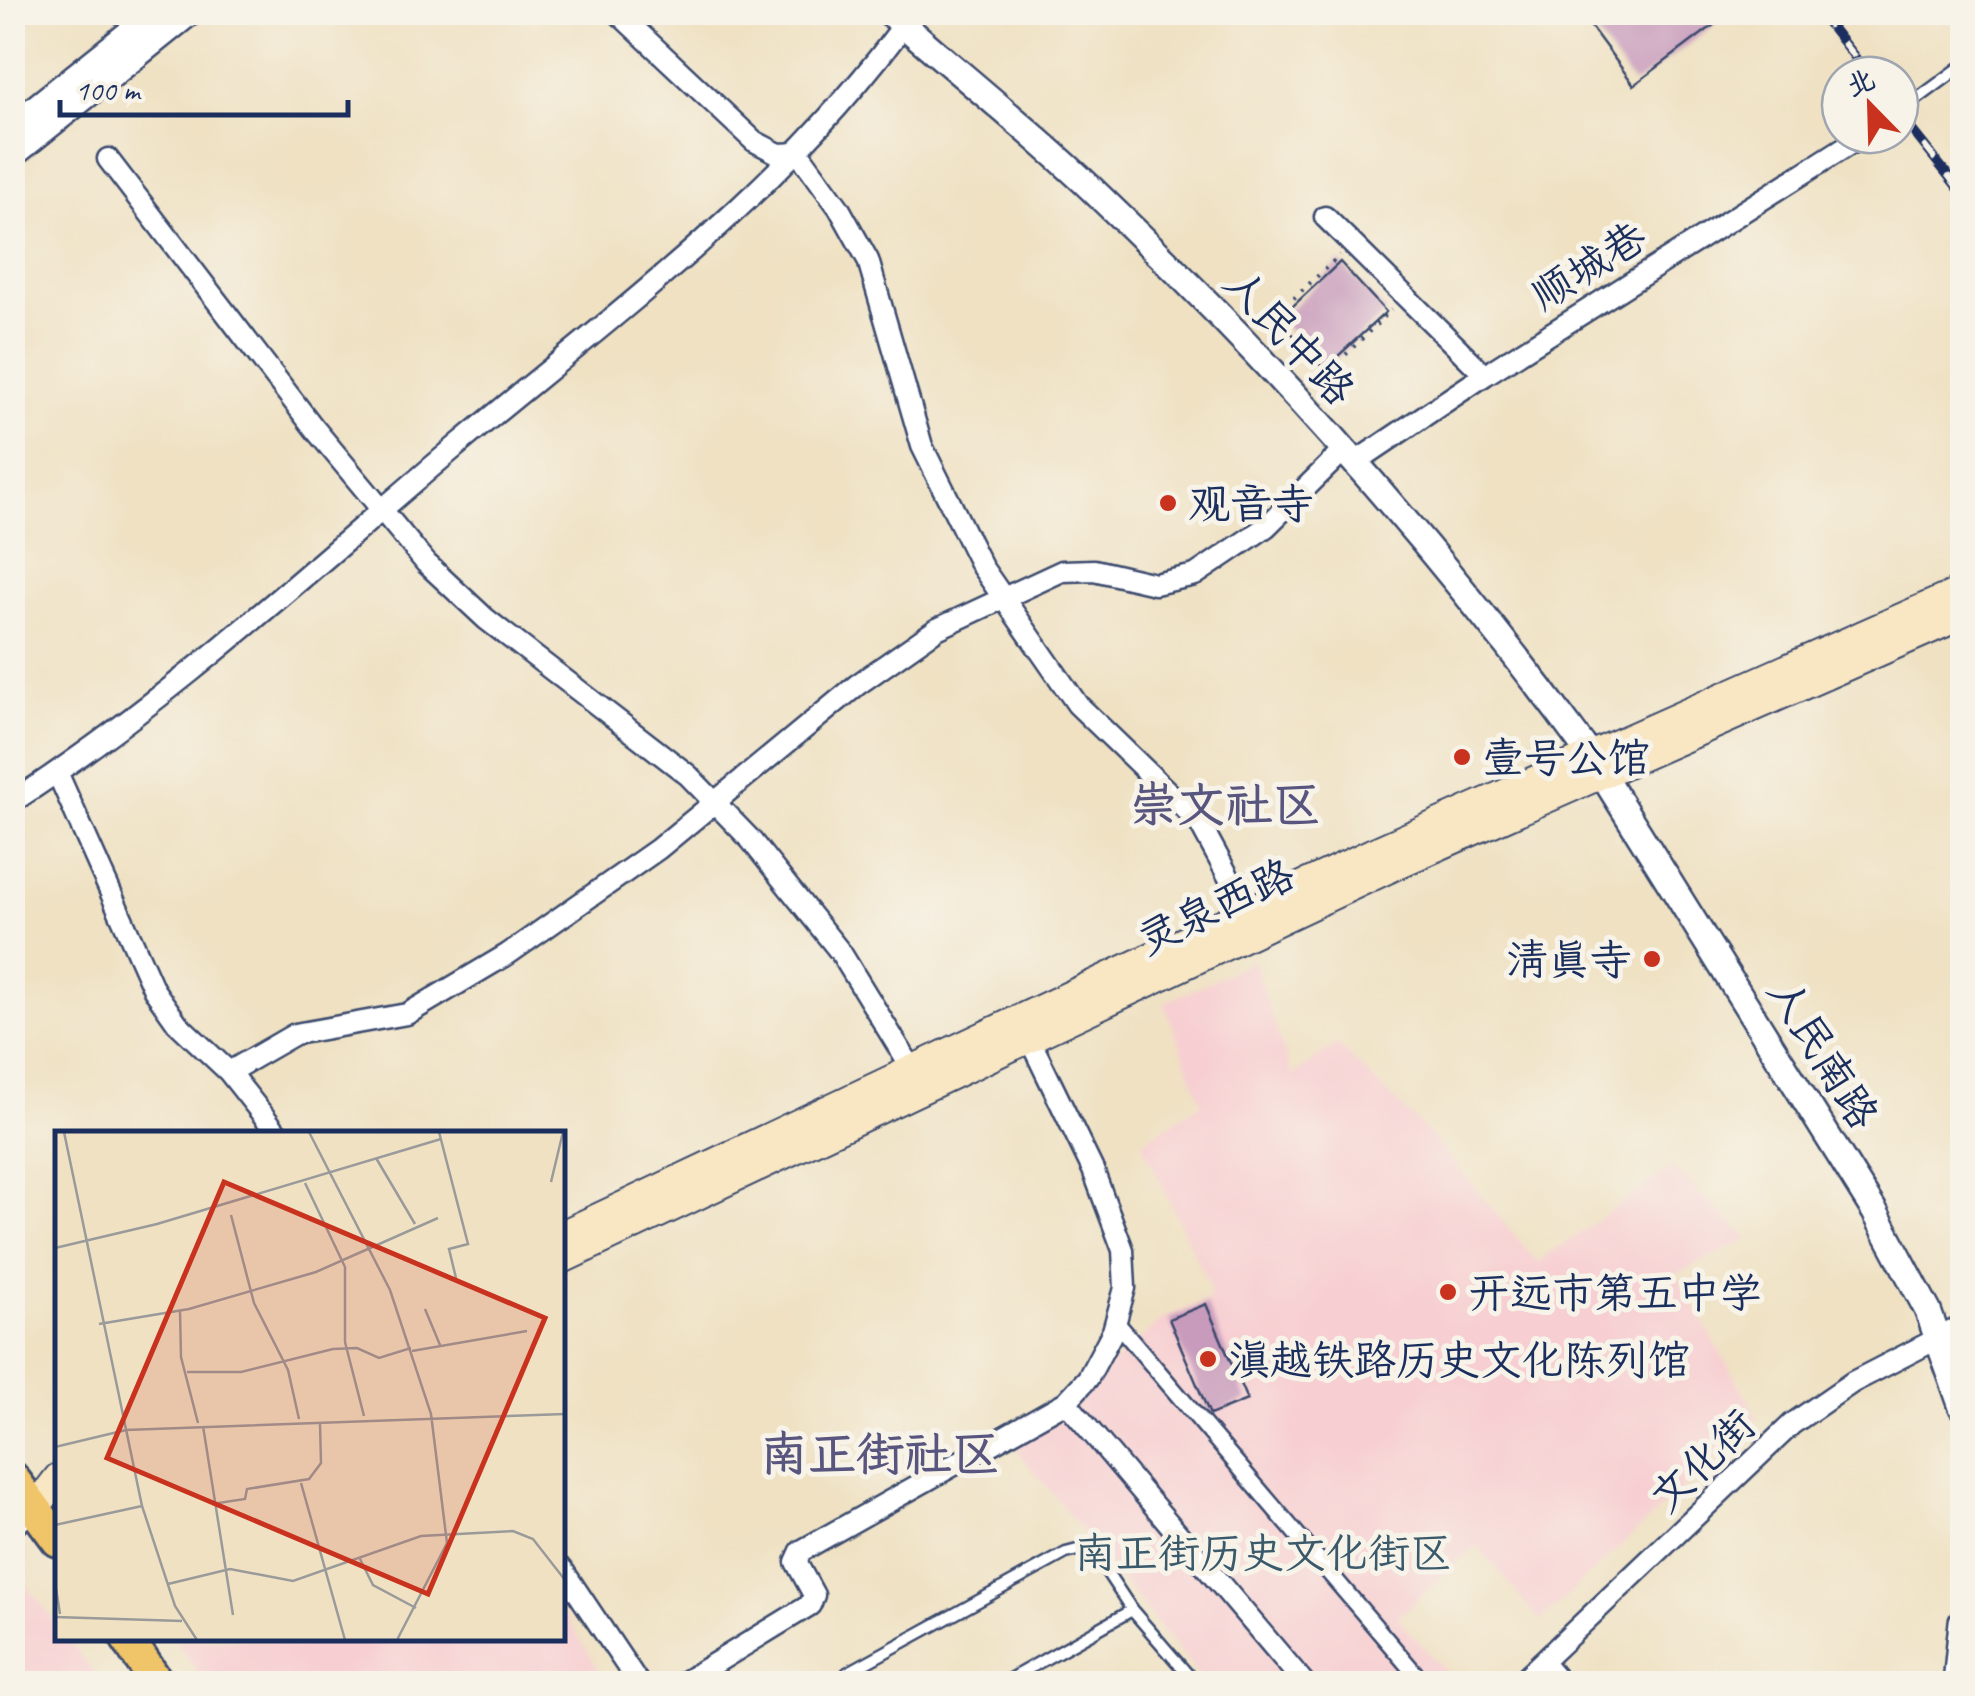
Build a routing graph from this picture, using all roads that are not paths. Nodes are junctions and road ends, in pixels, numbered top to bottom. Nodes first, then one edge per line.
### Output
1 (156, 12) edge
2 (190, 12) edge
3 (618, 12) edge
4 (902, 17) edge
5 (1962, 66) edge
6 (1920, 97) edge
7 (12, 127) edge
8 (799, 153) junction
9 (12, 155) edge
10 (1832, 155) edge
11 (108, 160) dead end
12 (1325, 217) dead end
13 (1485, 375) junction
14 (1349, 457) junction
15 (382, 512) junction
16 (1962, 591) edge
17 (1001, 597) junction
18 (1962, 614) edge
19 (1596, 764) junction
20 (57, 772) junction
21 (12, 802) edge
22 (716, 802) junction
23 (1248, 911) junction
24 (1029, 1038) junction
25 (912, 1069) junction
26 (229, 1072) junction
27 (276, 1131) edge
28 (565, 1234) edge
29 (565, 1257) edge
30 (1116, 1322) junction
31 (1951, 1332) edge
32 (1066, 1402) junction
33 (1962, 1406) edge
34 (12, 1478) edge
35 (55, 1482) edge
36 (35, 1512) edge
37 (55, 1536) edge
38 (565, 1574) edge
39 (1132, 1610) junction
40 (1962, 1622) edge
41 (128, 1641) edge
42 (1542, 1662) junction
43 (158, 1684) edge
44 (640, 1684) edge
45 (681, 1684) edge
46 (844, 1684) edge
47 (1001, 1684) edge
48 (1196, 1684) edge
49 (1305, 1684) edge
50 (1424, 1684) edge
51 (1520, 1684) edge
52 (1562, 1684) edge
53 (1956, 1684) edge

1 - 7 street
2 - 9 street
3 - 8 street
4 - 8 street
4 - 14 street, 人民中路
5 - 6 lane
8 - 15 street
8 - 17 street
10 - 13 street, 顺城巷
11 - 15 street
12 - 13 street
13 - 14 street, 顺城巷
14 - 17 street, 顺城巷
14 - 19 street, 人民中路
15 - 20 street
15 - 22 street
16 - 19 main road, 灵泉西路
17 - 22 street, 顺城巷
17 - 23 street
18 - 19 main road, 灵泉西路
19 - 23 main road, 灵泉西路
19 - 24 main road, 灵泉西路
19 - 31 street, 人民南路
20 - 21 street
20 - 26 street
22 - 25 street
22 - 26 street, 顺城巷
23 - 25 main road, 灵泉西路
24 - 29 main road, 灵泉西路
24 - 30 street
25 - 28 main road, 灵泉西路
26 - 27 street
30 - 32 street
30 - 50 street
31 - 33 street, 人民南路
31 - 42 street, 文化街
32 - 45 street
32 - 49 street
34 - 36 main road
35 - 36 main road
36 - 37 main road
38 - 44 street
39 - 46 lane
39 - 47 lane
39 - 48 lane
40 - 53 street
41 - 43 main road
42 - 51 street, 文化街
42 - 52 street

